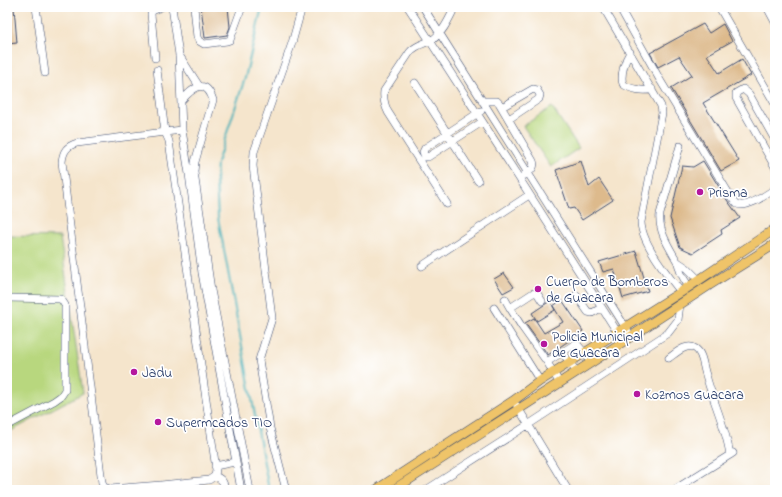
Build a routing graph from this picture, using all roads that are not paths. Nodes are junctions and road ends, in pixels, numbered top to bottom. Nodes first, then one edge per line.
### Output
1 (36, 7) edge
2 (161, 7) edge
3 (172, 7) edge
4 (194, 7) edge
5 (242, 7) edge
6 (302, 7) edge
7 (408, 7) edge
8 (423, 7) edge
9 (455, 7) edge
10 (603, 7) edge
11 (621, 7) edge
12 (719, 7) edge
13 (767, 7) edge
14 (775, 22) edge
15 (440, 34) junction
16 (431, 41) junction
17 (630, 52) junction
18 (179, 55) junction
19 (155, 58) dead end
20 (157, 70) dead end
21 (45, 73) dead end
22 (415, 83) dead end
23 (199, 86) junction
24 (652, 89) junction
25 (181, 101) junction
26 (482, 101) junction
27 (775, 104) edge
28 (502, 107) junction
29 (486, 108) junction
30 (477, 114) junction
31 (509, 119) junction
32 (482, 122) junction
33 (182, 130) junction
34 (165, 132) junction
35 (447, 133) junction
36 (775, 140) edge
37 (453, 141) junction
38 (680, 146) dead end
39 (775, 167) edge
40 (528, 173) junction
41 (519, 178) junction
42 (478, 181) dead end
43 (775, 189) edge
44 (529, 195) junction
45 (447, 204) dead end
46 (775, 229) edge
47 (775, 244) edge
48 (678, 262) junction
49 (422, 266) dead end
50 (699, 280) junction
51 (685, 289) junction
52 (576, 295) dead end
53 (7, 298) edge
54 (505, 299) dead end
55 (542, 301) dead end
56 (680, 304) junction
57 (494, 308) dead end
58 (510, 308) junction
59 (601, 308) junction
60 (625, 327) junction
61 (617, 333) junction
62 (631, 336) junction
63 (622, 341) junction
64 (562, 352) junction
65 (585, 353) junction
66 (669, 358) dead end
67 (547, 362) junction
68 (592, 362) junction
69 (570, 363) junction
70 (576, 371) junction
71 (554, 373) junction
72 (540, 381) junction
73 (559, 382) junction
74 (513, 401) junction
75 (518, 409) junction
76 (528, 425) junction
77 (7, 426) edge
78 (235, 462) junction
79 (215, 466) junction
80 (214, 476) junction
81 (179, 487) edge
82 (104, 488) edge
83 (146, 488) edge
84 (161, 488) edge
85 (225, 490) edge
86 (241, 490) edge
87 (250, 490) edge
88 (286, 490) edge
89 (376, 490) edge
90 (393, 490) edge
91 (426, 490) edge
92 (568, 490) edge
93 (674, 490) edge

1 - 21 street
2 - 19 street
3 - 18 street
4 - 5 street
6 - 88 street
7 - 16 street
8 - 15 street
9 - 15 street
10 - 17 street
11 - 43 street
12 - 27 street
13 - 14 street
15 - 16 street
15 - 26 street
16 - 30 street
16 - 45 street
17 - 24 street
17 - 24 street
18 - 23 street
18 - 25 street
20 - 34 street
22 - 35 street
23 - 25 street
23 - 87 street
24 - 51 street
25 - 33 street
26 - 28 street
26 - 29 street
28 - 31 street
28 - 31 street
29 - 30 street
29 - 40 street
30 - 32 street
30 - 35 street
31 - 40 street
32 - 37 street
32 - 41 street
33 - 34 street
33 - 78 street
34 - 79 street
34 - 82 street
35 - 37 street
35 - 37 street
36 - 39 street
37 - 42 street
38 - 48 street
40 - 41 street
40 - 60 street
41 - 44 street
44 - 49 street
44 - 59 street
46 - 50 main road
47 - 56 main road
48 - 50 street
48 - 51 street
50 - 51 main road
51 - 60 main road
52 - 59 street
53 - 77 street
54 - 58 street
55 - 58 street
56 - 62 main road
56 - 76 street
57 - 72 street
58 - 67 street
59 - 61 street
60 - 61 main road
60 - 62 street
61 - 63 street
61 - 65 main road
62 - 63 main road
63 - 68 main road
64 - 65 street
64 - 67 street
64 - 69 street
65 - 68 street
65 - 69 main road
66 - 93 street
67 - 71 street
68 - 70 main road
69 - 70 street
69 - 71 main road
70 - 73 main road
71 - 72 main road
71 - 73 street
72 - 74 main road
73 - 75 main road
74 - 75 street
74 - 89 main road
75 - 76 street
75 - 90 main road
76 - 91 street
76 - 92 street
78 - 79 street
78 - 86 street
79 - 80 street
80 - 81 street
80 - 85 street
81 - 84 street
82 - 83 street
83 - 84 street

